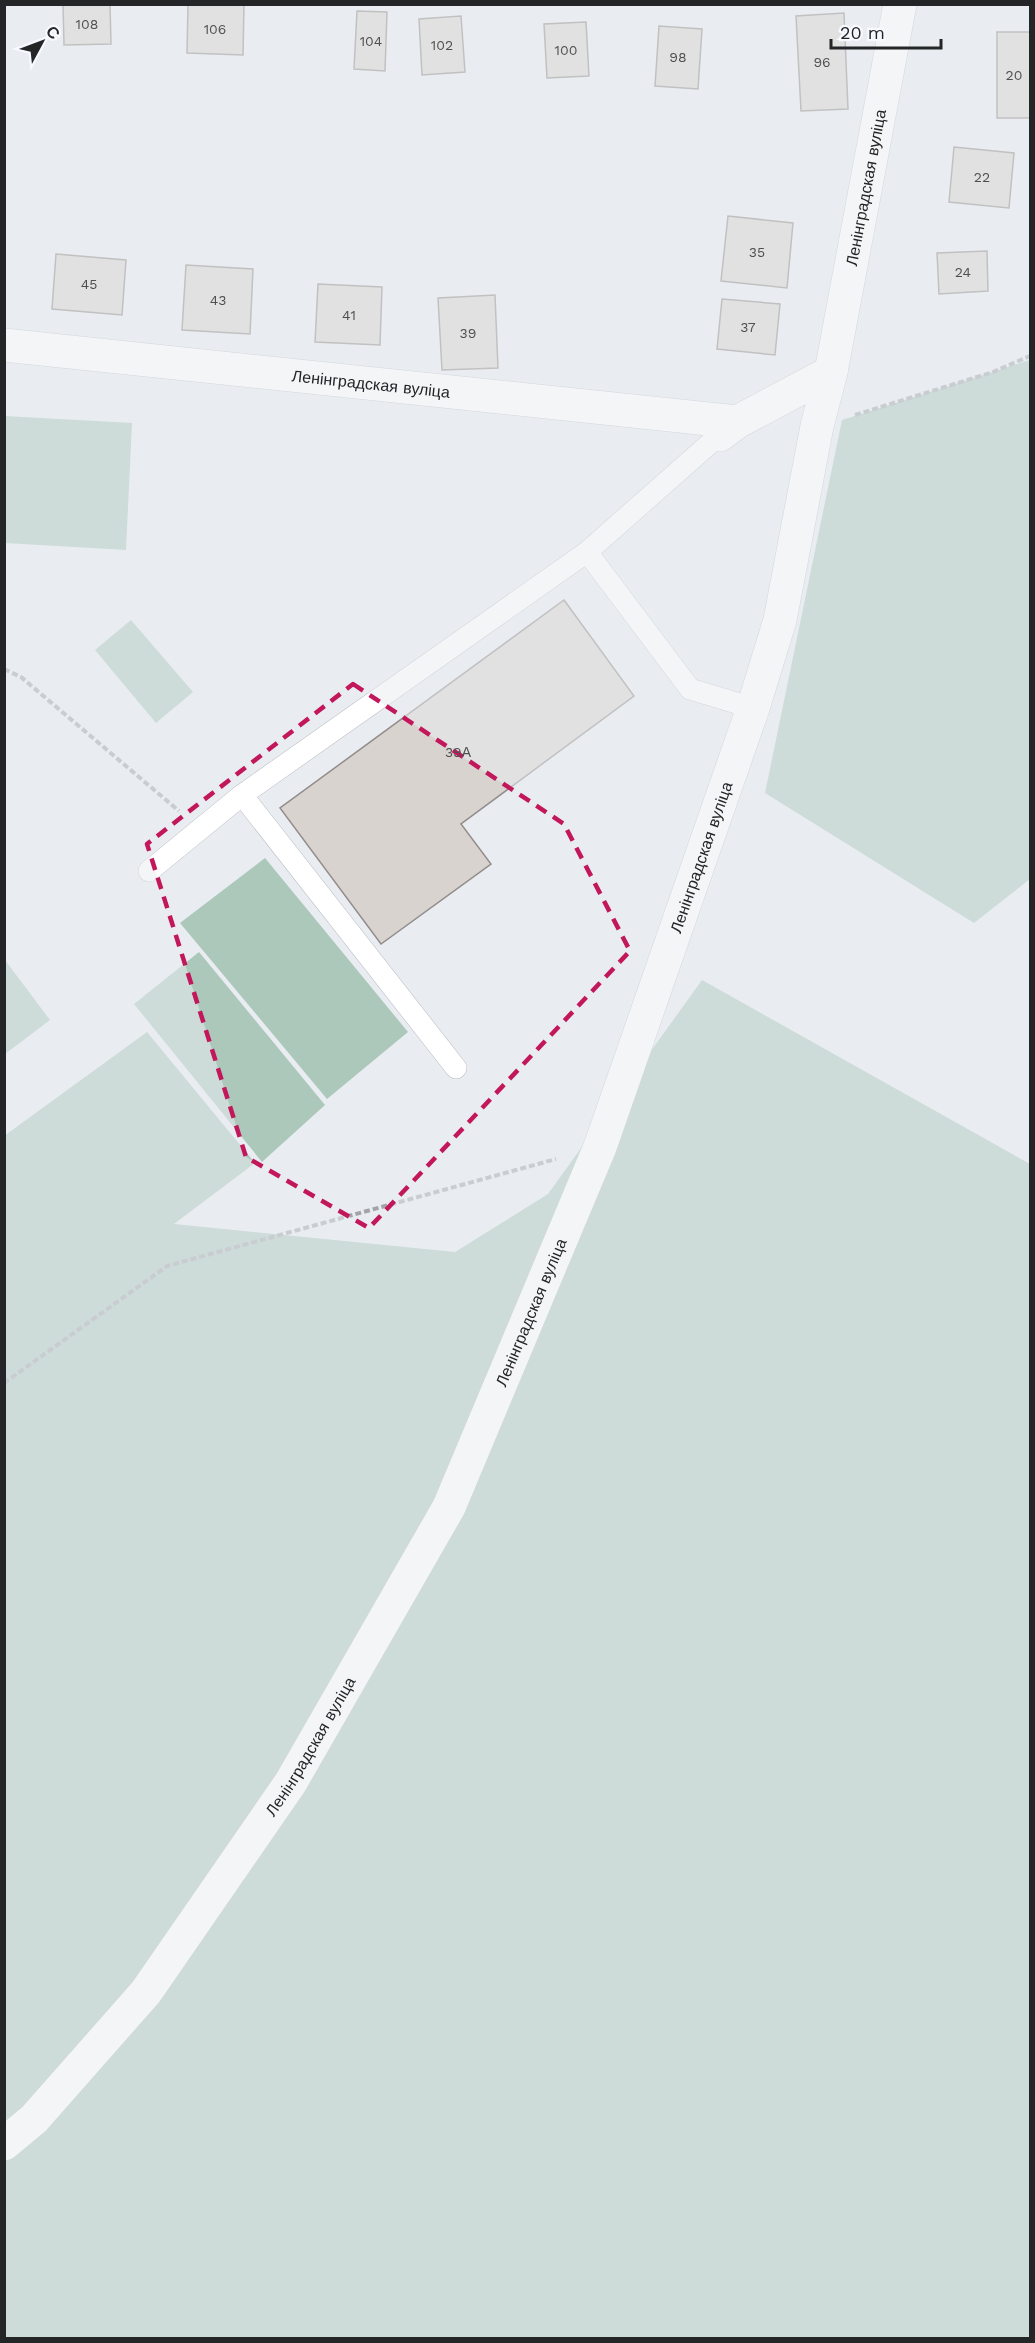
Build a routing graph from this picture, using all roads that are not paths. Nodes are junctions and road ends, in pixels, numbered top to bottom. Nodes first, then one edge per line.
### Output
1 (900, 4) edge
2 (4, 345) edge
3 (831, 372) junction
4 (726, 430) junction
5 (586, 552) junction
6 (753, 708) junction
7 (242, 795) junction
8 (149, 871) dead end
9 (456, 1068) dead end
10 (4, 2144) edge

1 - 3 street, Ленінградская вуліца
2 - 4 street, Ленінградская вуліца
3 - 4 street
3 - 6 street, Ленінградская вуліца
4 - 5 lane
5 - 6 lane
5 - 7 lane
6 - 10 street, Ленінградская вуліца
7 - 8 lane
7 - 9 lane

